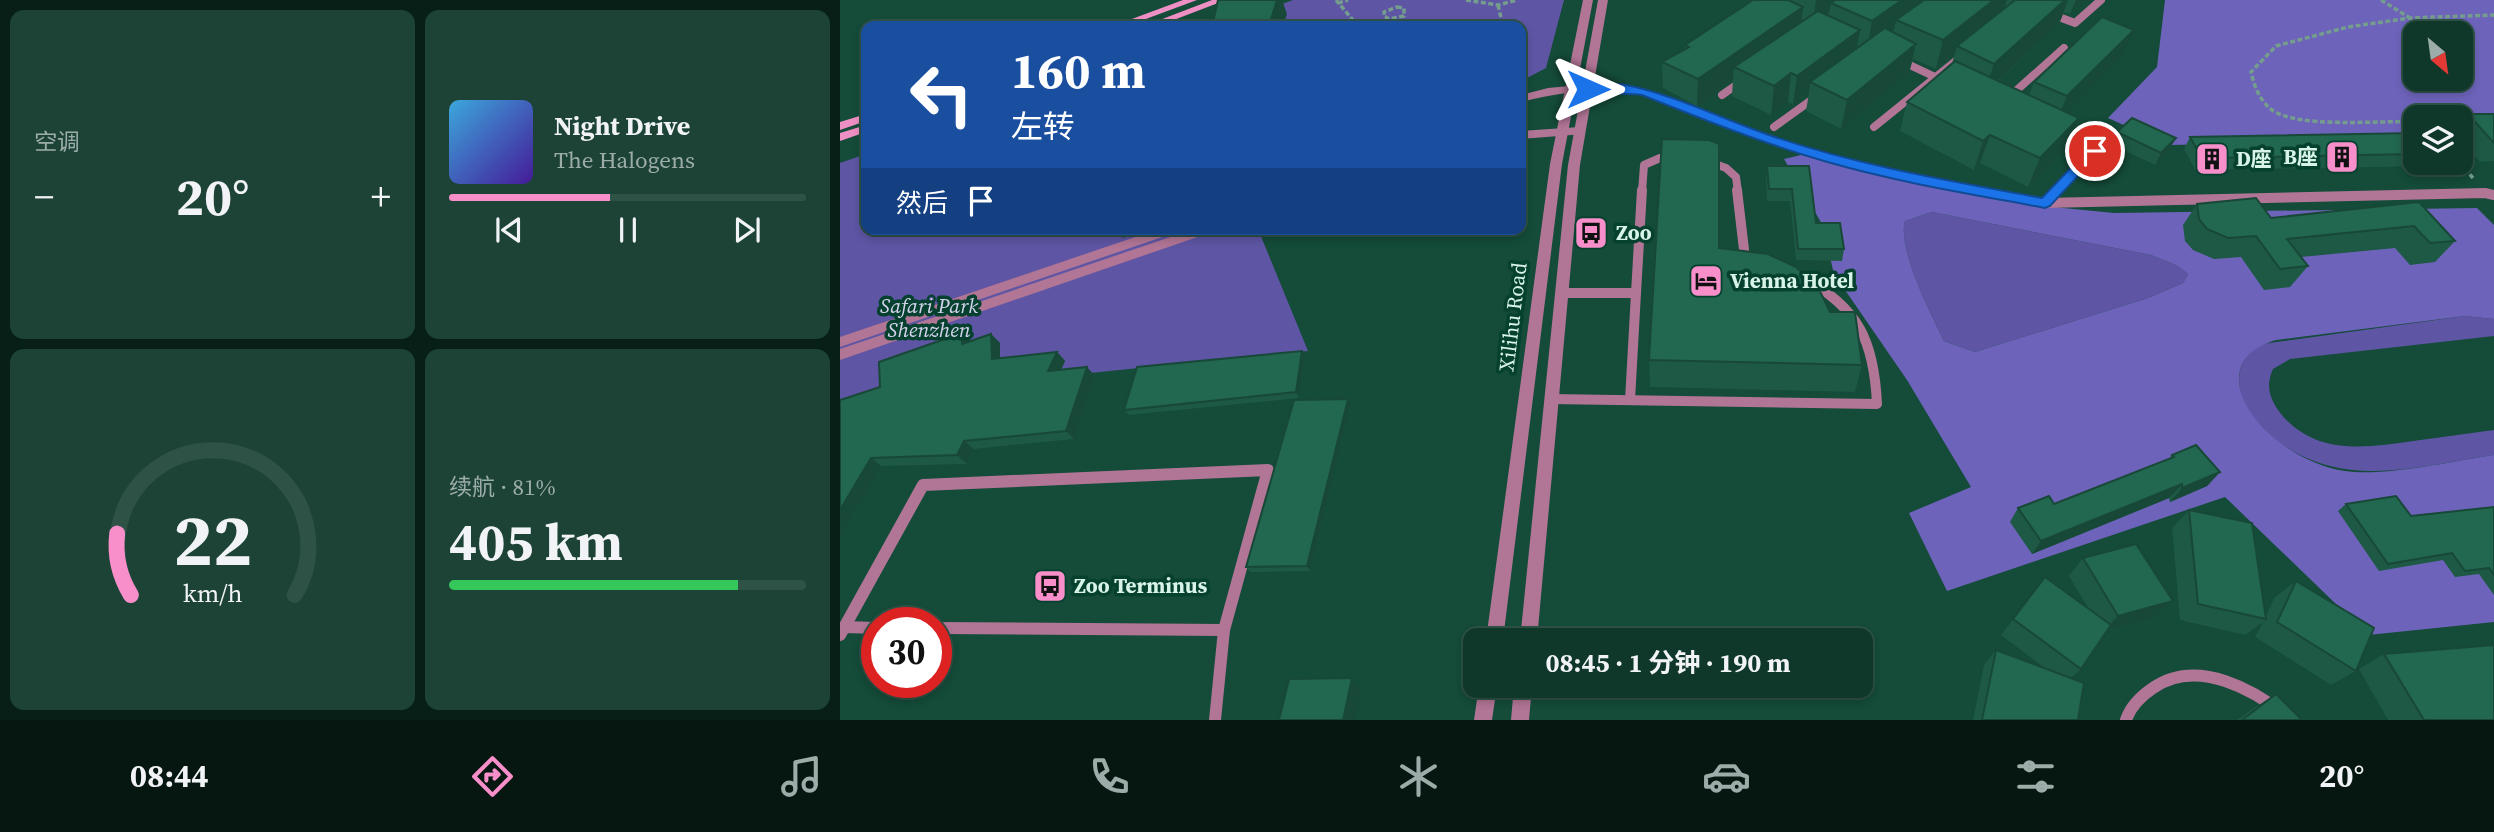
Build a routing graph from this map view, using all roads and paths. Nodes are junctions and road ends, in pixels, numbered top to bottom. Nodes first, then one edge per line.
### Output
1 (1192, 0) edge
2 (1221, 0) edge
3 (1348, 0) edge
4 (1403, 0) edge
5 (1466, 0) edge
6 (1517, 0) edge
7 (1588, 0) edge
8 (1603, 0) edge
9 (2101, 0) edge
10 (2381, 0) edge
11 (1337, 2) edge
12 (1498, 5) junction
13 (1399, 7) junction
14 (2042, 10) edge
15 (2494, 15) edge
16 (2410, 18) junction
17 (1390, 19) junction
18 (1132, 21) edge
19 (1163, 21) edge
20 (1354, 21) edge
21 (1387, 21) edge
22 (1502, 21) edge
23 (1975, 45) edge
24 (2064, 48) dead end
25 (1885, 54) edge
26 (1935, 77) junction
27 (1745, 79) edge
28 (1588, 89) junction
29 (1826, 89) edge
30 (1961, 89) edge
31 (1570, 91) junction
32 (1722, 95) dead end
33 (1526, 98) edge
34 (1998, 106) edge
35 (861, 119) edge
36 (2403, 122) edge
37 (840, 126) edge
38 (1774, 127) dead end
39 (1874, 127) dead end
40 (2047, 129) edge
41 (861, 130) edge
42 (1562, 131) junction
43 (1580, 131) junction
44 (1526, 135) edge
45 (840, 138) edge
46 (1685, 155) edge
47 (1698, 158) edge
48 (2489, 194) edge
49 (2494, 202) edge
50 (2045, 203) junction
51 (1155, 235) edge
52 (1190, 235) edge
53 (1757, 261) edge
54 (1793, 273) edge
55 (1562, 293) junction
56 (1636, 293) junction
57 (840, 342) edge
58 (840, 355) edge
59 (1551, 399) junction
60 (1630, 400) junction
61 (952, 628) edge
62 (1495, 628) edge
63 (1529, 628) edge
64 (861, 629) edge
65 (1224, 630) junction
66 (842, 631) edge
67 (1486, 698) edge
68 (1522, 698) edge
69 (1214, 720) edge
70 (1483, 720) edge
71 (1520, 720) edge
72 (2126, 720) edge
73 (2291, 720) edge

1 - 18 main road
2 - 19 main road
3 - 11 path
4 - 13 path
5 - 12 path
6 - 12 path
7 - 31 street, Xilihu Road
8 - 28 street
9 - 14 lane
10 - 16 path
11 - 20 path
12 - 22 path
13 - 17 path
13 - 17 path
15 - 16 path
16 - 36 path
17 - 21 path
23 - 26 lane
24 - 34 lane
25 - 26 lane
26 - 30 lane
26 - 39 lane
27 - 32 lane
28 - 31 street
28 - 43 street
28 - 50 street
29 - 38 lane
31 - 33 street
31 - 42 street, Xilihu Road
35 - 37 main road
40 - 50 lane
41 - 45 main road
42 - 43 street
42 - 44 street
42 - 62 street, Xilihu Road
43 - 55 street
46 - 56 lane
47 - 53 lane
48 - 49 lane
48 - 50 lane
51 - 57 street
52 - 58 street
54 - 60 lane
55 - 56 lane
55 - 59 street
56 - 60 lane
59 - 60 lane
59 - 63 street
61 - 65 lane
64 - 66 lane
65 - 66 lane
65 - 69 lane
67 - 70 street
68 - 71 street
72 - 73 lane

